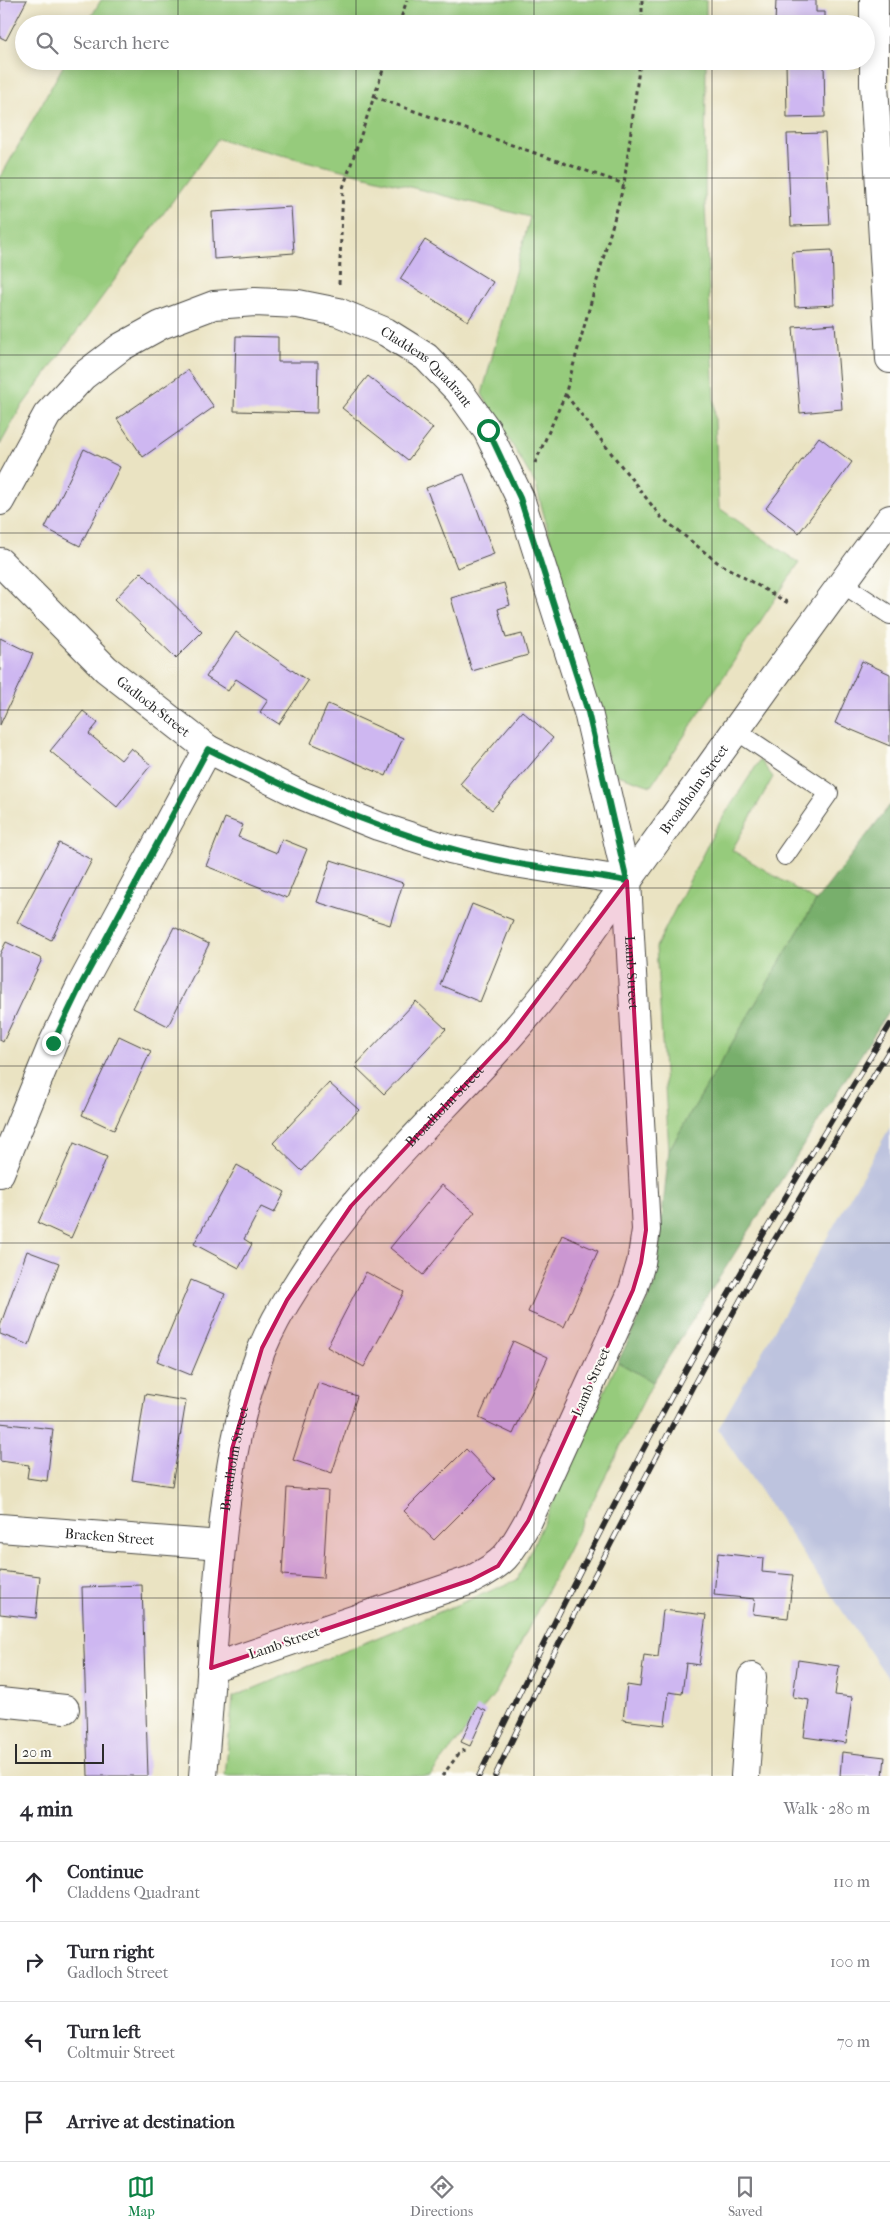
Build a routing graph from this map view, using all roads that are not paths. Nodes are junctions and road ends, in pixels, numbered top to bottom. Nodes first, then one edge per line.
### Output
1 (874, 0) edge
2 (882, 75) edge
3 (890, 359) edge
4 (0, 501) edge
5 (890, 519) edge
6 (0, 562) edge
7 (841, 583) junction
8 (890, 615) edge
9 (736, 731) junction
10 (208, 749) junction
11 (784, 856) dead end
12 (627, 881) junction
13 (0, 1173) edge
14 (0, 1528) edge
15 (220, 1545) junction
16 (212, 1668) junction
17 (752, 1677) dead end
18 (0, 1702) edge
19 (65, 1709) dead end
20 (203, 1776) edge
21 (745, 1776) edge

1 - 2 street
2 - 3 street
4 - 12 street, Claddens Quadrant
5 - 7 street, Broadholm Street
6 - 10 street, Gadloch Street
7 - 8 lane
7 - 9 street, Broadholm Street
9 - 11 lane
9 - 12 street, Broadholm Street
10 - 12 street, Gadloch Street
10 - 13 street
12 - 15 street, Broadholm Street
12 - 16 street, Lamb Street
14 - 15 street, Bracken Street
15 - 16 street, Broadholm Street
16 - 20 street, Broadholm Street
17 - 21 street
18 - 19 street

